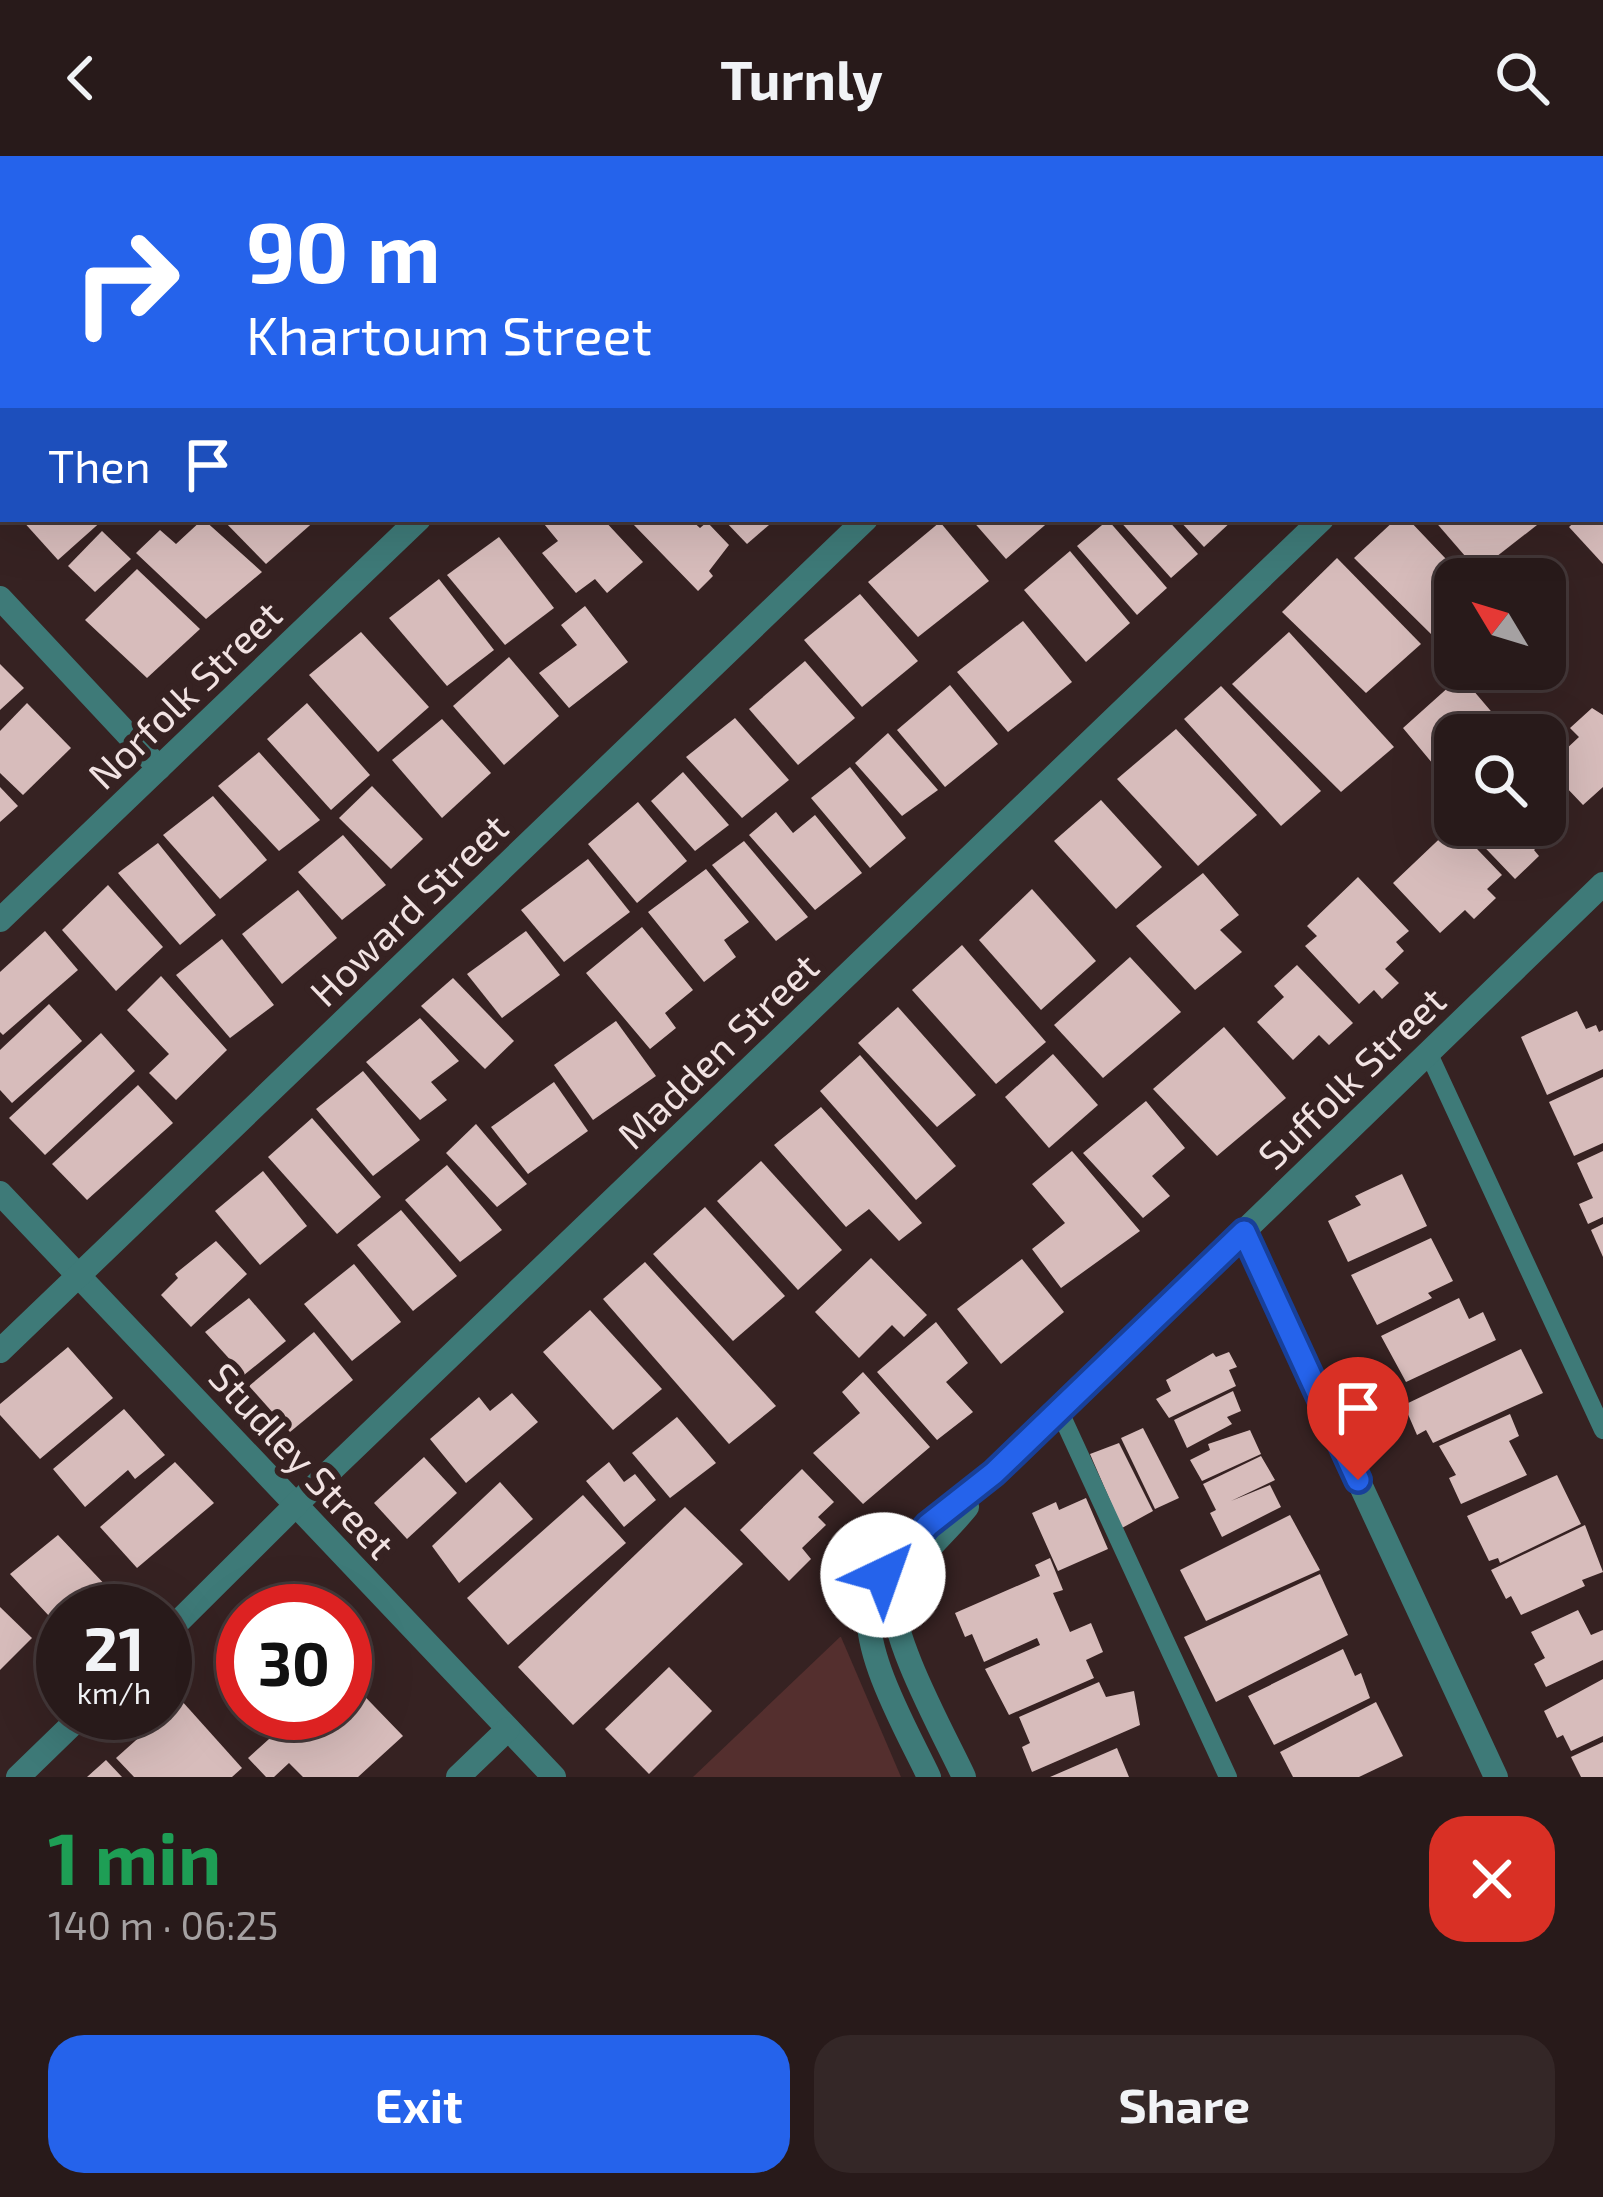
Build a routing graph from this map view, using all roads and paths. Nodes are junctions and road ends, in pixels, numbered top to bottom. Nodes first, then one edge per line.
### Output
1 (415, 522) edge
2 (863, 522) edge
3 (1319, 522) edge
4 (0, 598) edge
5 (160, 768) junction
6 (1603, 884) edge
7 (0, 920) edge
8 (1428, 1052) junction
9 (0, 1193) edge
10 (1244, 1232) junction
11 (78, 1275) junction
12 (0, 1352) edge
13 (1059, 1410) junction
14 (1603, 1430) edge
15 (297, 1506) junction
16 (904, 1564) junction
17 (192, 1609) edge
18 (508, 1729) junction
19 (56, 1740) edge
20 (18, 1777) edge
21 (458, 1777) edge
22 (554, 1777) edge
23 (929, 1777) edge
24 (964, 1777) edge
25 (1228, 1777) edge
26 (1496, 1777) edge

1 - 5 street, Norfolk Street
2 - 11 street, Howard Street
3 - 15 street, Madden Street
4 - 5 street
5 - 7 street, Norfolk Street
6 - 8 street, Suffolk Street
8 - 10 street, Suffolk Street
8 - 14 lane
9 - 11 street, Studley Street
10 - 13 street, Suffolk Street
10 - 26 street
11 - 12 street, Howard Street
11 - 15 street, Studley Street
13 - 16 street, Suffolk Street
13 - 25 lane
15 - 17 street, Madden Street
15 - 18 street, Studley Street
16 - 23 street, Suffolk Street
16 - 24 street
18 - 21 street
18 - 22 street, Studley Street
19 - 20 street

